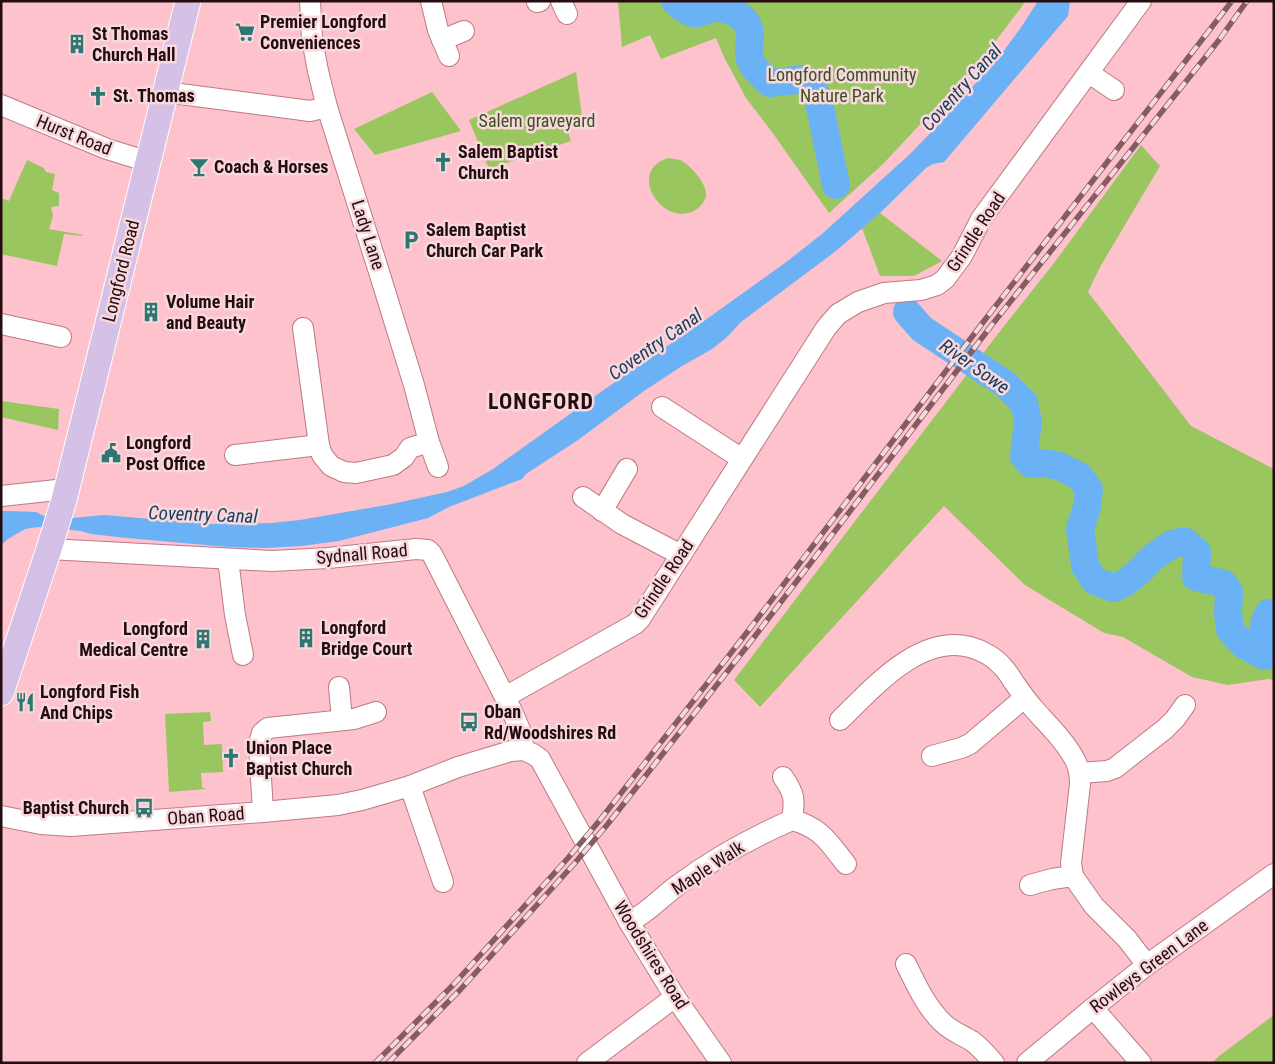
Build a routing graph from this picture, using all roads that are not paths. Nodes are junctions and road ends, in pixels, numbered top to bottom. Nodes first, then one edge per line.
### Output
1 (188, 1) edge
2 (310, 1) edge
3 (431, 1) edge
4 (1141, 1) edge
5 (464, 30) dead end
6 (1089, 73) junction
7 (1114, 90) dead end
8 (165, 92) junction
9 (1, 105) edge
10 (327, 107) junction
11 (149, 162) junction
12 (1, 324) edge
13 (303, 328) dead end
14 (61, 338) dead end
15 (662, 408) dead end
16 (429, 442) junction
17 (319, 445) junction
18 (235, 455) dead end
19 (742, 459) junction
20 (438, 467) dead end
21 (627, 469) dead end
22 (65, 494) junction
23 (1, 496) edge
24 (583, 498) dead end
25 (602, 511) junction
26 (51, 544) junction
27 (681, 555) junction
28 (228, 559) junction
29 (242, 655) dead end
30 (339, 688) dead end
31 (1, 693) edge
32 (505, 697) junction
33 (1024, 698) junction
34 (1185, 705) dead end
35 (376, 712) dead end
36 (342, 720) junction
37 (840, 720) dead end
38 (524, 750) junction
39 (932, 756) dead end
40 (1080, 774) junction
41 (783, 777) dead end
42 (410, 786) junction
43 (263, 812) junction
44 (1, 816) edge
45 (792, 820) junction
46 (846, 864) dead end
47 (1274, 874) edge
48 (1073, 876) junction
49 (443, 882) dead end
50 (1030, 885) dead end
51 (629, 922) junction
52 (906, 964) dead end
53 (1147, 965) junction
54 (675, 997) junction
55 (1092, 1008) junction
56 (587, 1063) edge
57 (721, 1063) edge
58 (994, 1063) edge
59 (1027, 1063) edge
60 (1141, 1063) edge

1 - 8 main road, Longford Road
2 - 10 street, Lady Lane
3 - 5 street
4 - 6 street, Grindle Road
6 - 7 street
6 - 19 street, Grindle Road
8 - 10 street
8 - 11 main road, Longford Road
9 - 11 street, Hurst Road
10 - 16 street, Lady Lane
11 - 22 main road, Longford Road
12 - 14 street
13 - 17 street
15 - 19 street
16 - 17 street
16 - 20 street, Lady Lane
17 - 18 street
19 - 27 street, Grindle Road
21 - 25 street
22 - 23 street
22 - 26 main road, Longford Road
24 - 25 street
25 - 27 street
26 - 28 street, Sydnall Road
26 - 31 main road, Longford Road
27 - 32 street, Grindle Road
28 - 29 street
28 - 32 street, Sydnall Road
30 - 36 street
32 - 38 street, Sydnall Road
33 - 37 street
33 - 39 street
33 - 40 street
34 - 40 street
35 - 36 street
36 - 43 street
38 - 42 street, Oban Road
38 - 51 street, Woodshires Road
40 - 48 street
41 - 45 street
42 - 43 street, Oban Road
42 - 49 street
43 - 44 street, Oban Road
45 - 46 street
45 - 51 street, Maple Walk
47 - 53 street, Rowleys Green Lane
48 - 50 street
48 - 53 street
51 - 54 street, Woodshires Road
52 - 58 street
53 - 55 street, Rowleys Green Lane
54 - 56 street
54 - 57 street, Woodshires Road
55 - 59 street, Rowleys Green Lane
55 - 60 street

